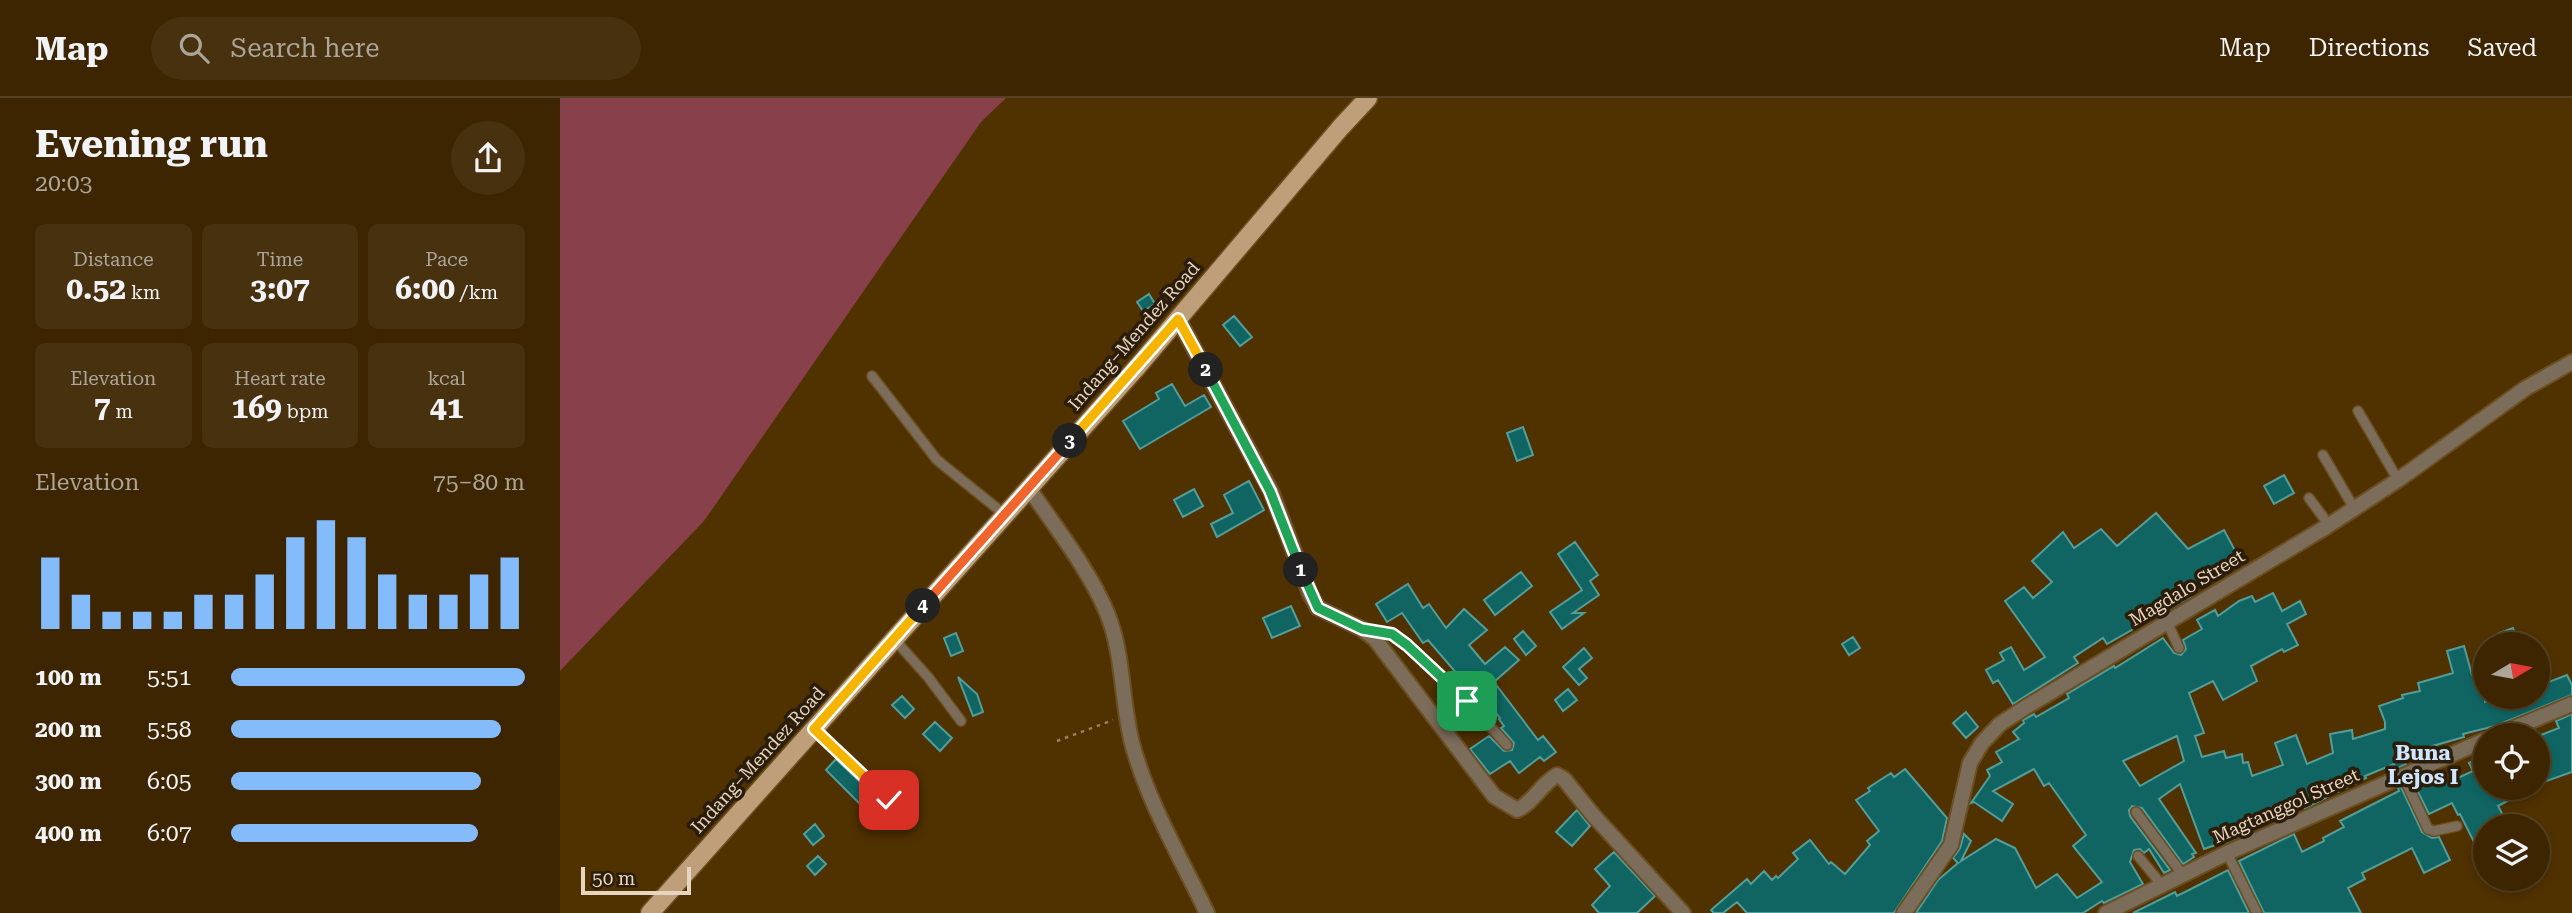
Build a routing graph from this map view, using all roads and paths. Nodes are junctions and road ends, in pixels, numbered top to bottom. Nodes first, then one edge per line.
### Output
1 (1368, 98) edge
2 (1178, 319) junction
3 (2572, 362) edge
4 (872, 376) dead end
5 (2358, 411) dead end
6 (2323, 455) dead end
7 (2398, 480) junction
8 (1028, 487) junction
9 (2309, 498) dead end
10 (2354, 508) junction
11 (1004, 514) junction
12 (2329, 525) junction
13 (2167, 622) junction
14 (1362, 629) junction
15 (894, 639) junction
16 (2179, 648) dead end
17 (2572, 704) edge
18 (1126, 715) junction
19 (961, 721) dead end
20 (2526, 723) edge
21 (814, 729) junction
22 (1057, 741) dead end
23 (1507, 745) dead end
24 (2473, 745) edge
25 (2403, 776) junction
26 (889, 800) dead end
27 (2136, 812) dead end
28 (2456, 826) dead end
29 (2227, 853) junction
30 (2138, 856) dead end
31 (2183, 874) junction
32 (2162, 885) junction
33 (650, 913) edge
34 (1207, 913) edge
35 (1683, 913) edge
36 (1904, 913) edge
37 (2106, 913) edge
38 (2258, 913) edge

1 - 2 main road, Indang–Mendez Road
2 - 8 main road, Indang–Mendez Road
2 - 14 street
3 - 7 street, Magdalo Street
4 - 11 lane
5 - 7 lane
6 - 10 lane
7 - 10 street, Magdalo Street
8 - 11 main road, Indang–Mendez Road
8 - 18 street
9 - 12 lane
10 - 12 street, Magdalo Street
11 - 15 main road, Indang–Mendez Road
12 - 13 street, Magdalo Street
13 - 16 lane
13 - 36 street, Magdalo Street
14 - 23 lane
14 - 35 street
15 - 19 lane
15 - 21 main road, Indang–Mendez Road
17 - 20 street
18 - 22 path
18 - 34 street
21 - 26 lane
21 - 33 main road, Indang–Mendez Road
24 - 25 street, Magtanggol Street
25 - 28 lane
25 - 29 street, Magtanggol Street
27 - 31 lane
29 - 31 street, Magtanggol Street
29 - 38 lane
30 - 32 lane
31 - 32 street, Magtanggol Street
32 - 37 street, Magtanggol Street

